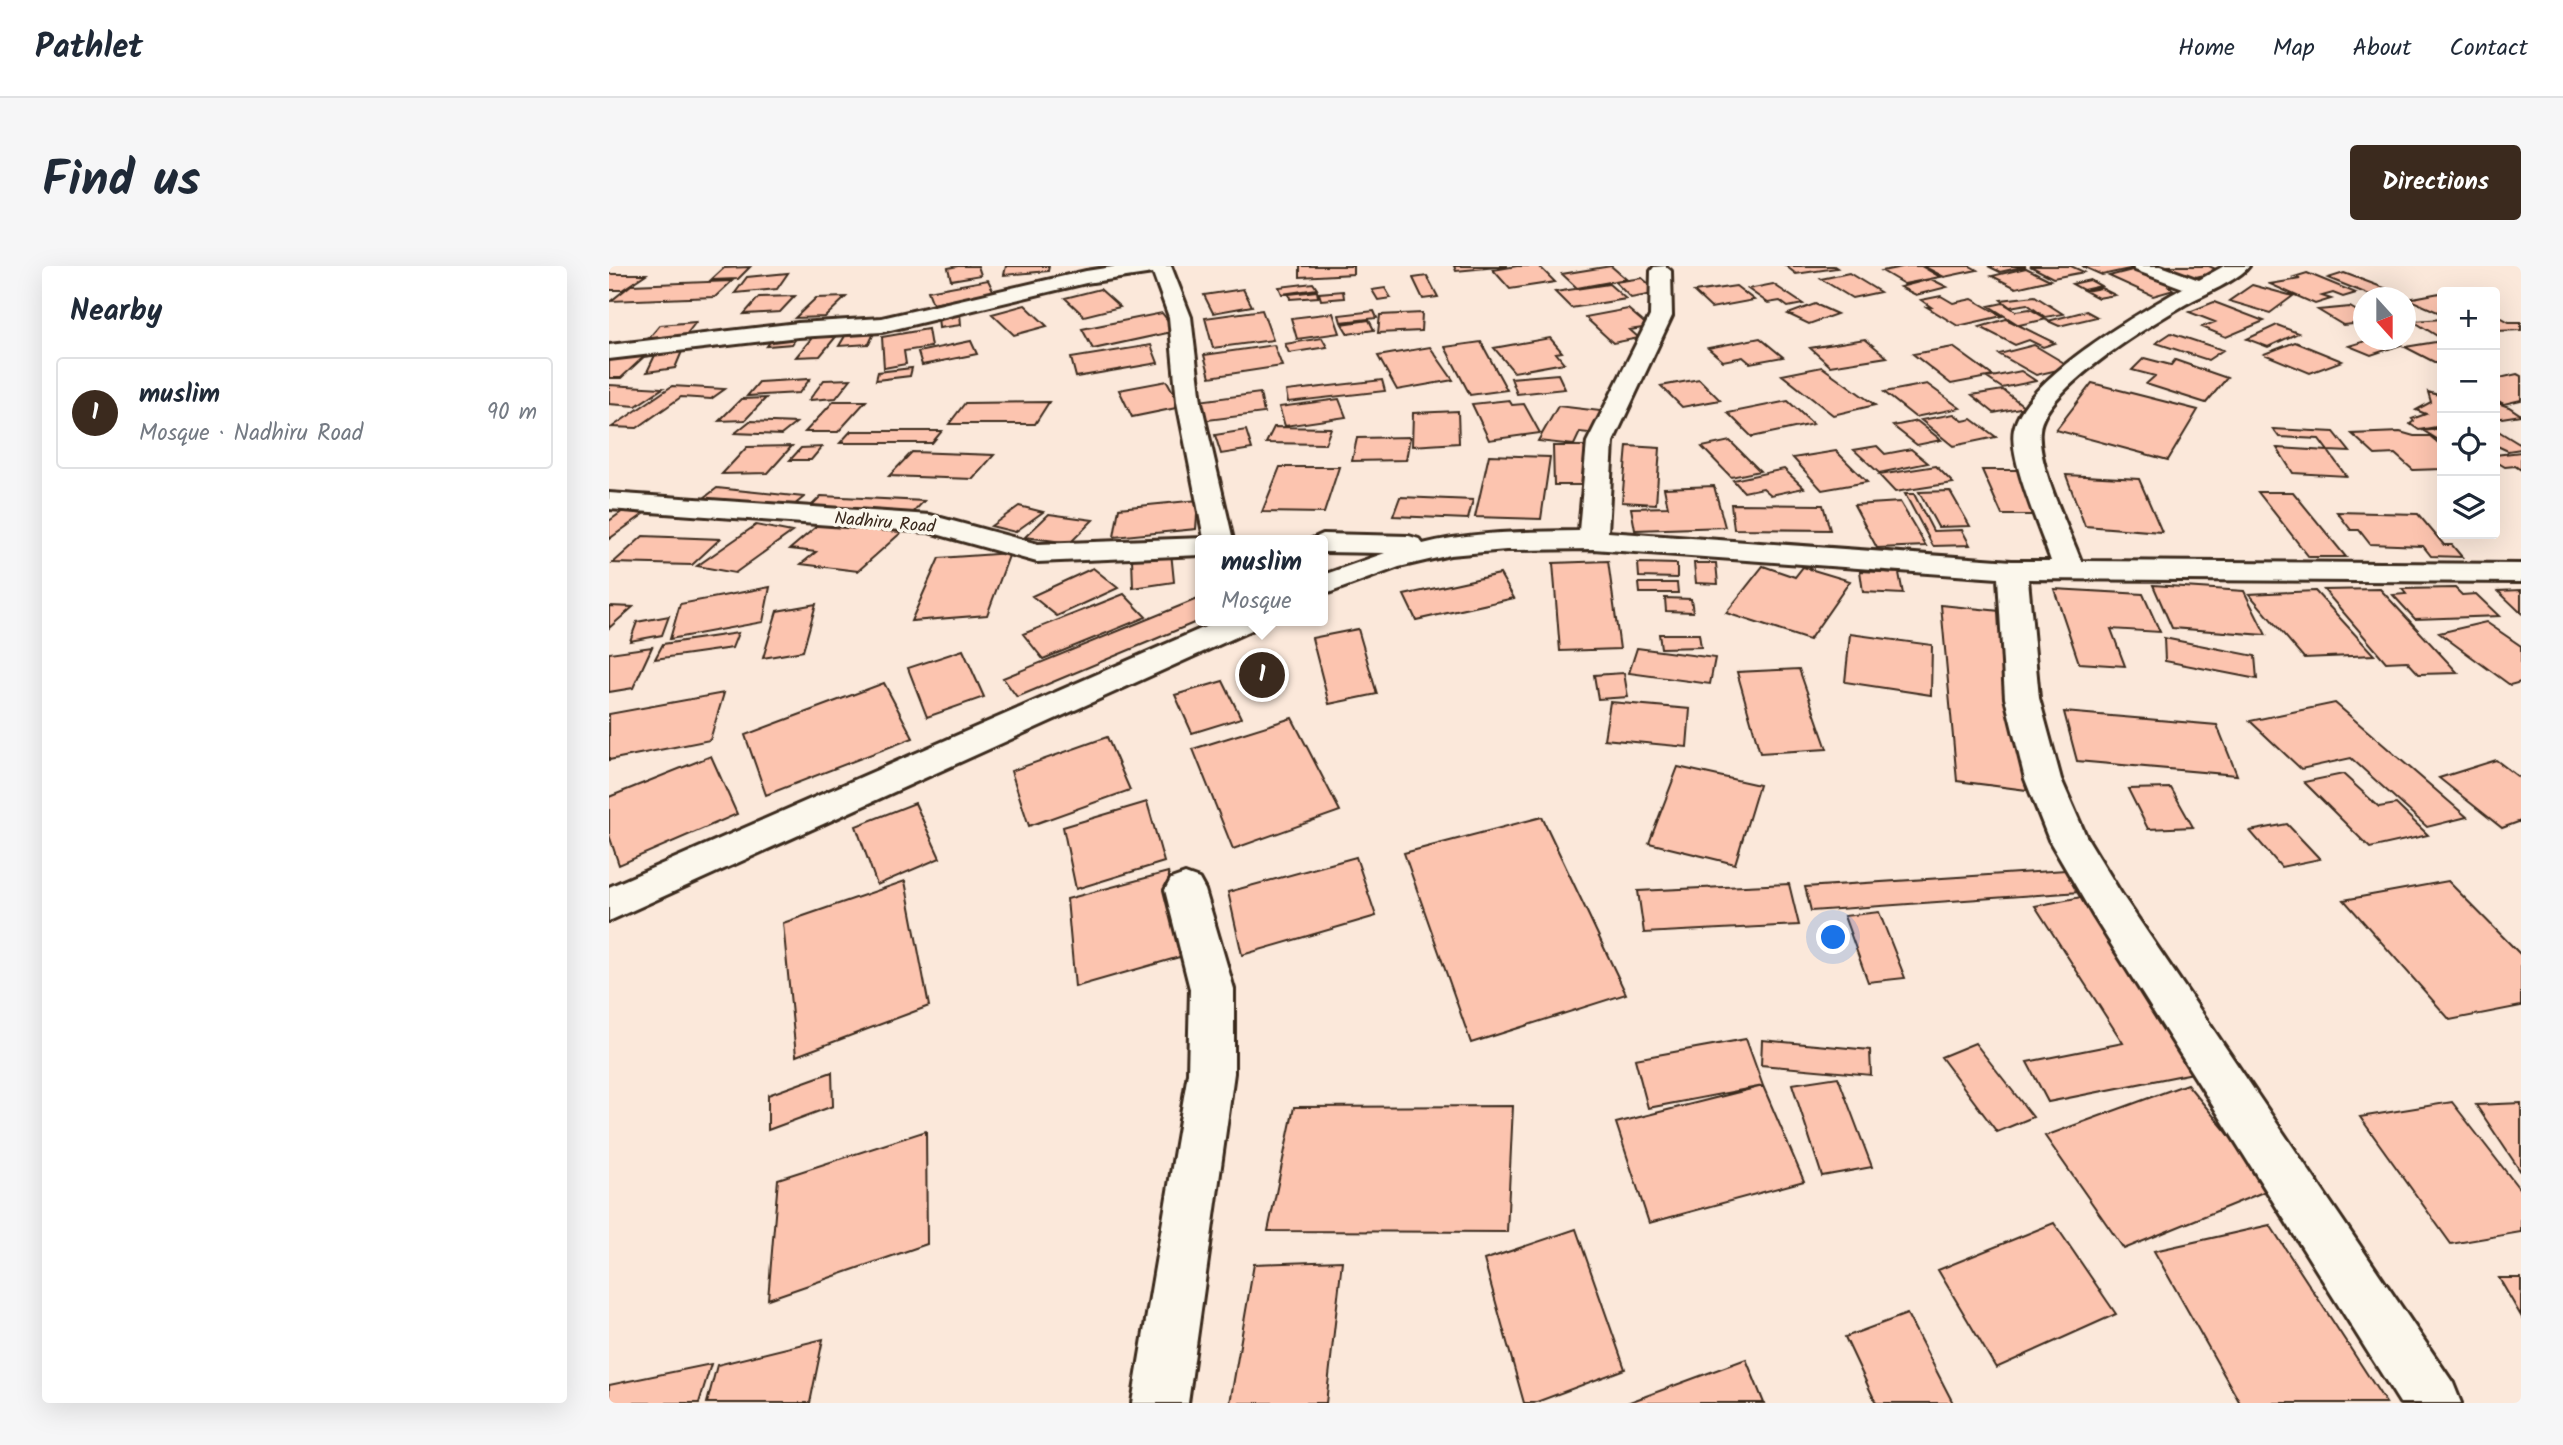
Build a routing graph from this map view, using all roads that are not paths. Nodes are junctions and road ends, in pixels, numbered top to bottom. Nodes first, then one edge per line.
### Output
1 (1160, 266) edge
2 (2142, 266) edge
3 (2239, 266) edge
4 (1661, 271) dead end
5 (2199, 287) junction
6 (609, 352) edge
7 (609, 501) edge
8 (1218, 535) edge
9 (1593, 540) junction
10 (1328, 543) edge
11 (1195, 546) edge
12 (1450, 546) junction
13 (2013, 570) junction
14 (2069, 570) junction
15 (2521, 573) edge
16 (1328, 584) edge
17 (1234, 626) edge
18 (1185, 890) dead end
19 (609, 905) edge
20 (1160, 1403) edge
21 (2433, 1403) edge

1 - 6 street
1 - 8 street
2 - 5 street
3 - 5 street
4 - 9 street
5 - 14 street
7 - 11 street, Nadhiru Road
9 - 12 street
9 - 13 street
10 - 12 street
12 - 16 street
13 - 14 street
13 - 21 street
14 - 15 street
17 - 19 street
18 - 20 street

